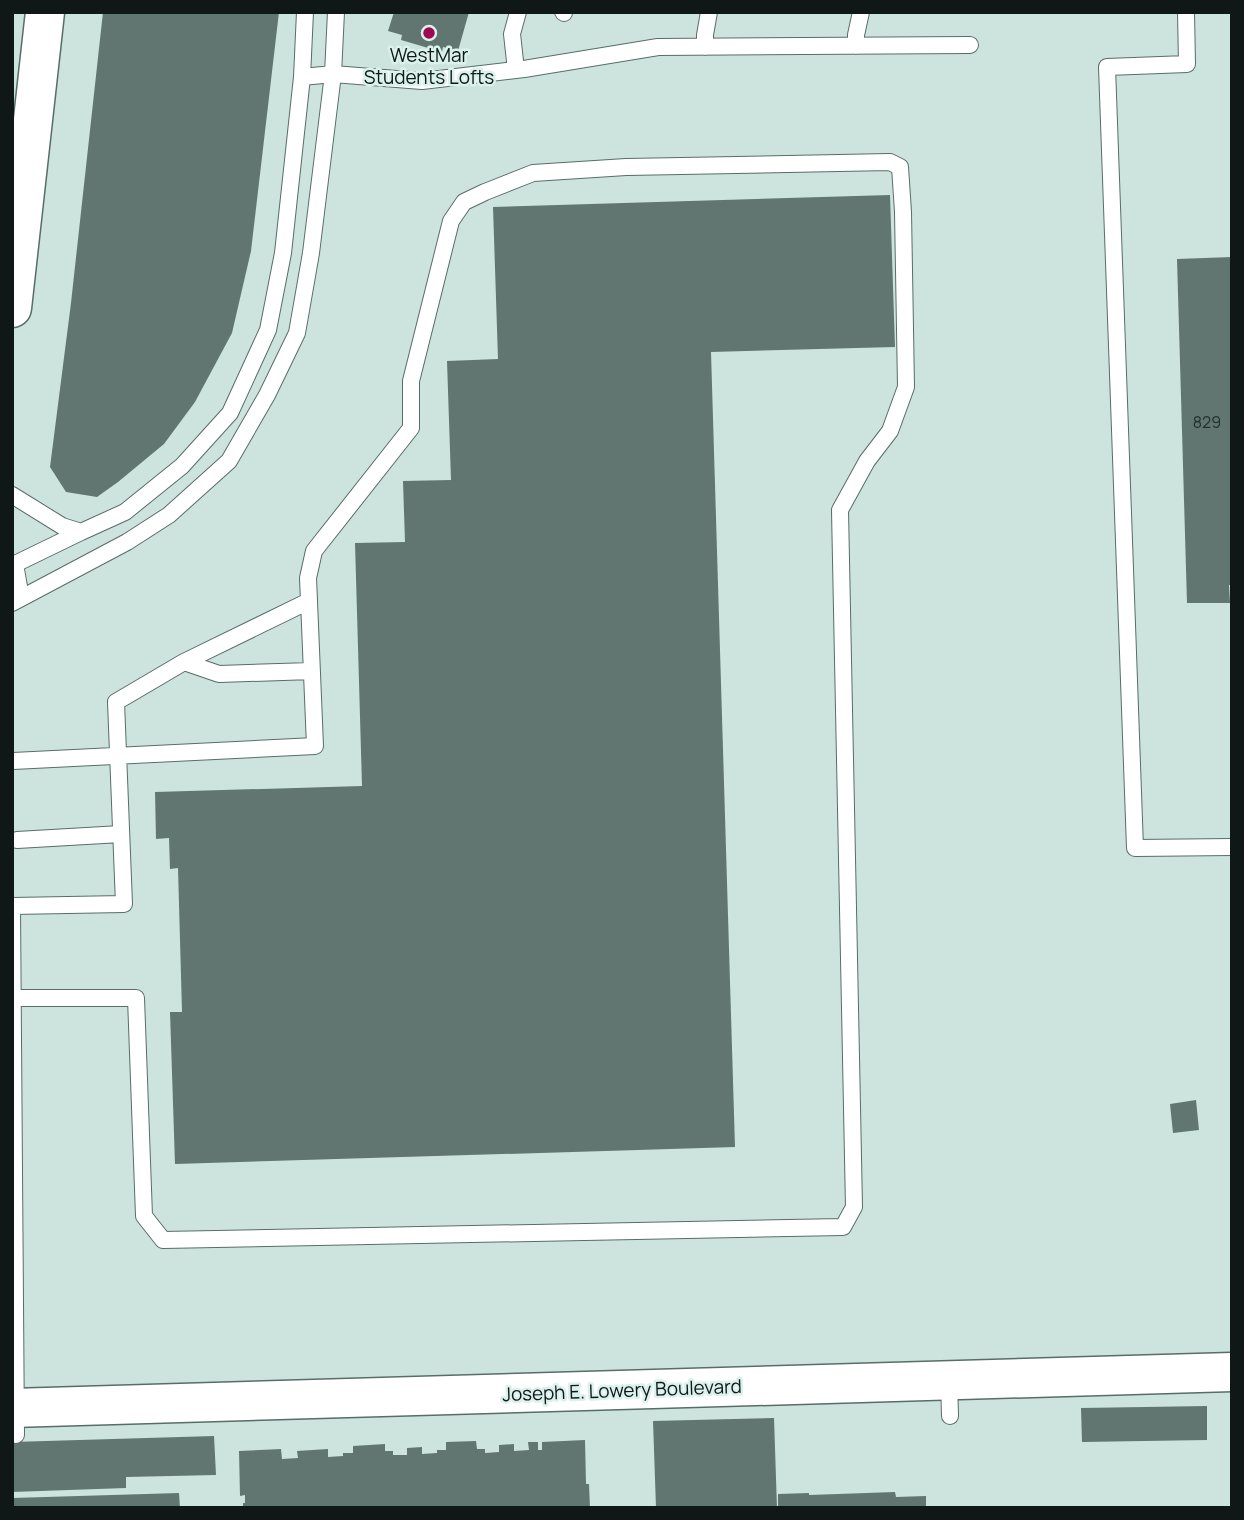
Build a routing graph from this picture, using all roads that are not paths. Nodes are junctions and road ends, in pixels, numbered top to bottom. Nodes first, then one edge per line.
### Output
1 (45, 12) edge
2 (305, 12) edge
3 (336, 12) edge
4 (518, 12) edge
5 (709, 12) edge
6 (861, 12) edge
7 (1186, 12) edge
8 (856, 46) junction
9 (970, 46) dead end
10 (705, 47) junction
11 (516, 70) junction
12 (333, 74) junction
13 (302, 76) junction
14 (12, 308) edge
15 (12, 495) edge
16 (82, 531) junction
17 (13, 563) edge
18 (17, 600) edge
19 (309, 601) junction
20 (184, 662) junction
21 (312, 671) junction
22 (118, 756) junction
23 (12, 761) edge
24 (121, 834) junction
25 (18, 839) dead end
26 (1232, 847) edge
27 (12, 907) edge
28 (13, 998) edge
29 (1232, 1372) edge
30 (14, 1417) edge

1 - 14 main road
2 - 13 lane
3 - 12 lane
4 - 11 lane
5 - 10 lane
6 - 8 lane
7 - 26 lane
8 - 9 lane
8 - 10 lane
10 - 11 lane
11 - 12 lane
12 - 13 lane
12 - 18 lane
13 - 16 lane
15 - 16 lane
16 - 17 lane
17 - 18 lane
19 - 20 lane
19 - 21 lane
19 - 28 lane
20 - 21 lane
20 - 22 lane
21 - 22 lane
22 - 23 lane
22 - 24 lane
24 - 25 lane
24 - 27 lane
27 - 28 lane
28 - 30 lane
29 - 30 main road, Joseph E. Lowery Boulevard

